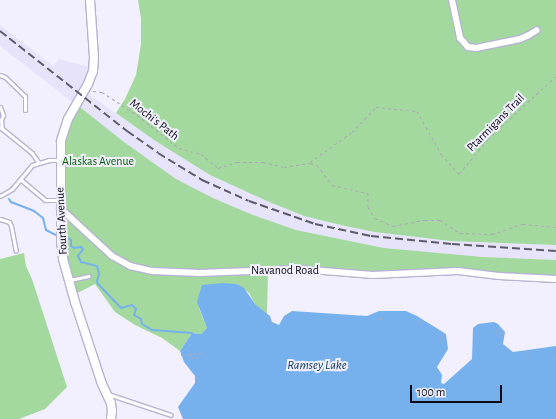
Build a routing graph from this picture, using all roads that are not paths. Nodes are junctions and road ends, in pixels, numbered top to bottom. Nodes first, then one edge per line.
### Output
1 (90, 0) edge
2 (452, 0) edge
3 (537, 30) dead end
4 (0, 75) edge
5 (0, 107) edge
6 (25, 110) dead end
7 (1, 128) edge
8 (60, 160) junction
9 (38, 162) junction
10 (20, 179) junction
11 (0, 196) edge
12 (60, 204) junction
13 (0, 219) edge
14 (16, 251) dead end
15 (89, 276) dead end
16 (556, 279) edge
17 (68, 280) junction
18 (106, 393) junction
19 (171, 414) dead end
20 (112, 419) edge

1 - 8 street, Fourth Avenue
2 - 3 street
4 - 6 lane
5 - 7 lane
7 - 9 lane
8 - 9 lane
8 - 12 street, Fourth Avenue
9 - 10 lane
10 - 11 lane
10 - 12 lane
12 - 16 street, Navanod Road
12 - 17 street, Fourth Avenue
13 - 14 lane
15 - 17 lane
17 - 18 street, Fourth Avenue
18 - 19 lane
18 - 20 street, Fourth Avenue

